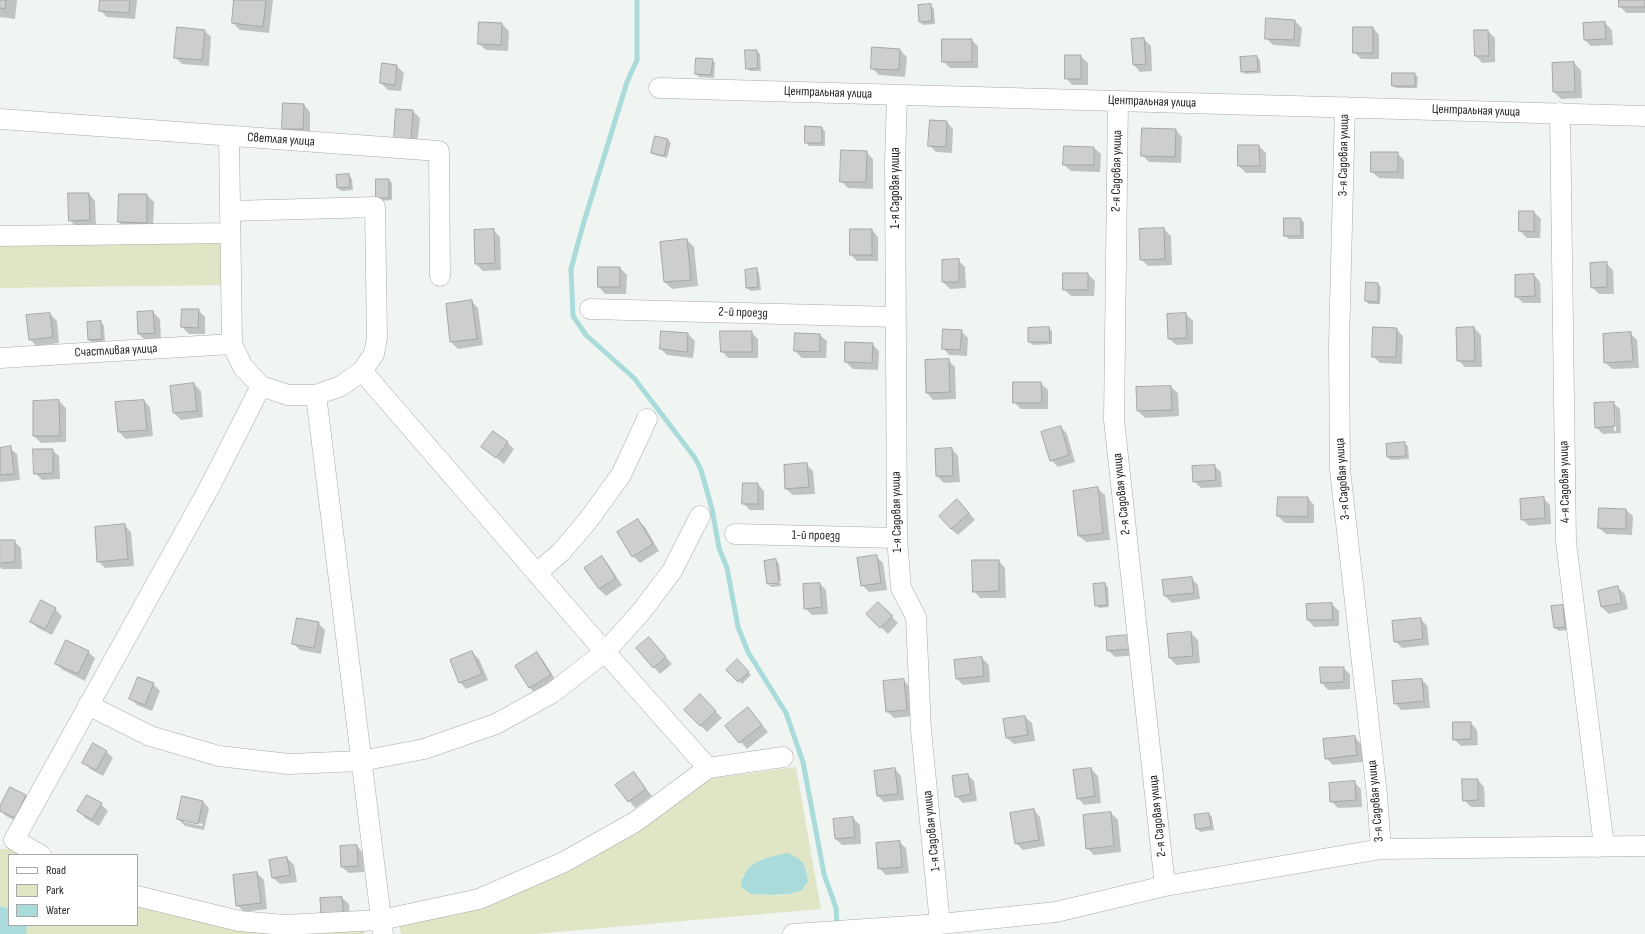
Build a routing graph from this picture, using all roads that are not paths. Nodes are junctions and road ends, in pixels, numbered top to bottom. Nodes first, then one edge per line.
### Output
1 (659, 88) dead end
2 (897, 95) junction
3 (1118, 101) junction
4 (1345, 107) junction
5 (1560, 113) junction
6 (1645, 116) edge
7 (0, 119) edge
8 (229, 136) junction
9 (230, 211) junction
10 (230, 233) junction
11 (0, 236) edge
12 (440, 276) dead end
13 (590, 309) dead end
14 (896, 317) junction
15 (232, 344) junction
16 (0, 358) edge
17 (362, 371) junction
18 (261, 386) junction
19 (316, 395) junction
20 (647, 419) dead end
21 (700, 516) dead end
22 (735, 534) dead end
23 (897, 538) junction
24 (537, 573) junction
25 (605, 652) junction
26 (88, 705) junction
27 (783, 757) dead end
28 (361, 761) junction
29 (708, 768) junction
30 (1645, 846) edge
31 (1599, 847) junction
32 (1381, 850) junction
33 (39, 854) edge
34 (1165, 886) junction
35 (138, 896) edge
36 (940, 924) junction
37 (382, 927) edge
38 (793, 934) edge

1 - 2 street, Центральная улица
2 - 3 street, Центральная улица
2 - 14 street, 1-я Садовая улица
3 - 4 street, Центральная улица
3 - 34 street, 2-я Садовая улица
4 - 5 street, Центральная улица
4 - 32 street, 3-я Садовая улица
5 - 6 street, Центральная улица
5 - 31 street, 4-я Садовая улица
7 - 8 street, Светлая улица
8 - 9 street
8 - 12 street, Светлая улица
9 - 10 street
9 - 17 street
10 - 11 street
10 - 15 street
13 - 14 street, 2-й проезд
14 - 23 street, 1-я Садовая улица
15 - 16 street, Счастливая улица
15 - 18 street
17 - 19 street
17 - 24 street
18 - 19 street
18 - 26 street
19 - 28 street
20 - 24 street
21 - 25 street
22 - 23 street, 1-й проезд
23 - 36 street, 1-я Садовая улица
24 - 25 street
25 - 28 street
25 - 29 street
26 - 28 street
26 - 33 street
27 - 29 street
28 - 37 street
29 - 37 street
30 - 31 street
31 - 32 street
32 - 34 street
34 - 36 street
35 - 37 street
36 - 38 street

